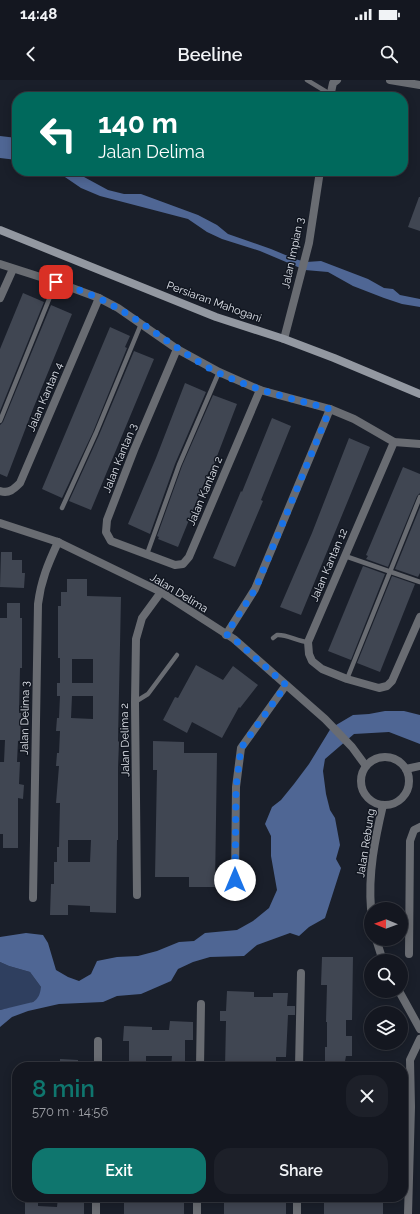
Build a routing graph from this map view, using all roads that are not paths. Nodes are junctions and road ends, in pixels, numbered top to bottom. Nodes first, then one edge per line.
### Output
1 (307, 80) edge
2 (336, 80) edge
3 (390, 80) edge
4 (404, 81) edge
5 (420, 86) edge
6 (324, 92) edge
7 (331, 92) edge
8 (319, 176) edge
9 (0, 230) edge
10 (0, 264) edge
11 (13, 269) junction
12 (56, 282) junction
13 (0, 298) edge
14 (99, 298) junction
15 (141, 324) junction
16 (284, 339) junction
17 (177, 349) junction
18 (219, 372) junction
19 (260, 390) junction
20 (420, 394) edge
21 (330, 409) junction
22 (0, 421) edge
23 (394, 442) junction
24 (420, 444) edge
25 (0, 491) edge
26 (420, 497) edge
27 (62, 508) dead end
28 (0, 523) edge
29 (58, 542) junction
30 (147, 554) junction
31 (345, 556) junction
32 (390, 572) junction
33 (420, 582) edge
34 (161, 592) junction
35 (420, 617) edge
36 (226, 634) junction
37 (273, 638) dead end
38 (308, 642) junction
39 (177, 654) dead end
40 (347, 679) junction
41 (286, 685) junction
42 (135, 702) junction
43 (366, 766) junction
44 (420, 766) edge
45 (406, 769) junction
46 (383, 805) junction
47 (420, 827) edge
48 (235, 880) dead end
49 (137, 895) dead end
50 (33, 898) dead end
51 (371, 902) edge
52 (409, 954) dead end
53 (301, 973) dead end
54 (403, 998) edge
55 (201, 1004) dead end
56 (420, 1029) edge
57 (420, 1039) edge
58 (98, 1041) dead end
59 (98, 1062) edge
60 (200, 1062) edge
61 (299, 1062) edge
62 (96, 1202) edge
63 (197, 1202) edge
64 (297, 1202) edge
65 (96, 1214) edge
66 (197, 1214) edge
67 (297, 1214) edge
68 (408, 1214) edge

1 - 6 lane
2 - 7 street
3 - 4 street
4 - 5 street
8 - 16 street, Jalan Impian 3
9 - 16 main road, Persiaran Mahogani
10 - 11 street
11 - 12 street
11 - 13 street
12 - 14 street
12 - 22 lane
14 - 15 street
14 - 25 street, Jalan Kantan 4
15 - 17 street
15 - 27 lane
16 - 20 main road, Persiaran Mahogani
17 - 18 street
17 - 30 street, Jalan Kantan 3
18 - 19 street
18 - 30 lane
19 - 21 street
19 - 30 street, Jalan Kantan 2
21 - 23 street
21 - 36 street
23 - 24 street
23 - 31 street, Jalan Kantan 12
26 - 32 lane
28 - 29 street, Jalan Delima
29 - 34 street, Jalan Delima
29 - 50 street, Jalan Delima 3
31 - 32 lane
31 - 38 street, Jalan Kantan 12
32 - 33 lane
32 - 40 lane
34 - 36 street, Jalan Delima
34 - 42 street, Jalan Delima 2
35 - 40 street
36 - 41 street, Jalan Delima
37 - 38 lane
38 - 40 street
39 - 42 lane
41 - 43 street, Jalan Delima
41 - 48 street
42 - 49 street, Jalan Delima 2
43 - 45 street
43 - 46 street
44 - 45 street
45 - 46 street
46 - 51 street, Jalan Rebung
47 - 52 street
53 - 61 street
54 - 56 street
55 - 60 street
57 - 68 street
58 - 59 street
62 - 65 street
63 - 66 street
64 - 67 street

